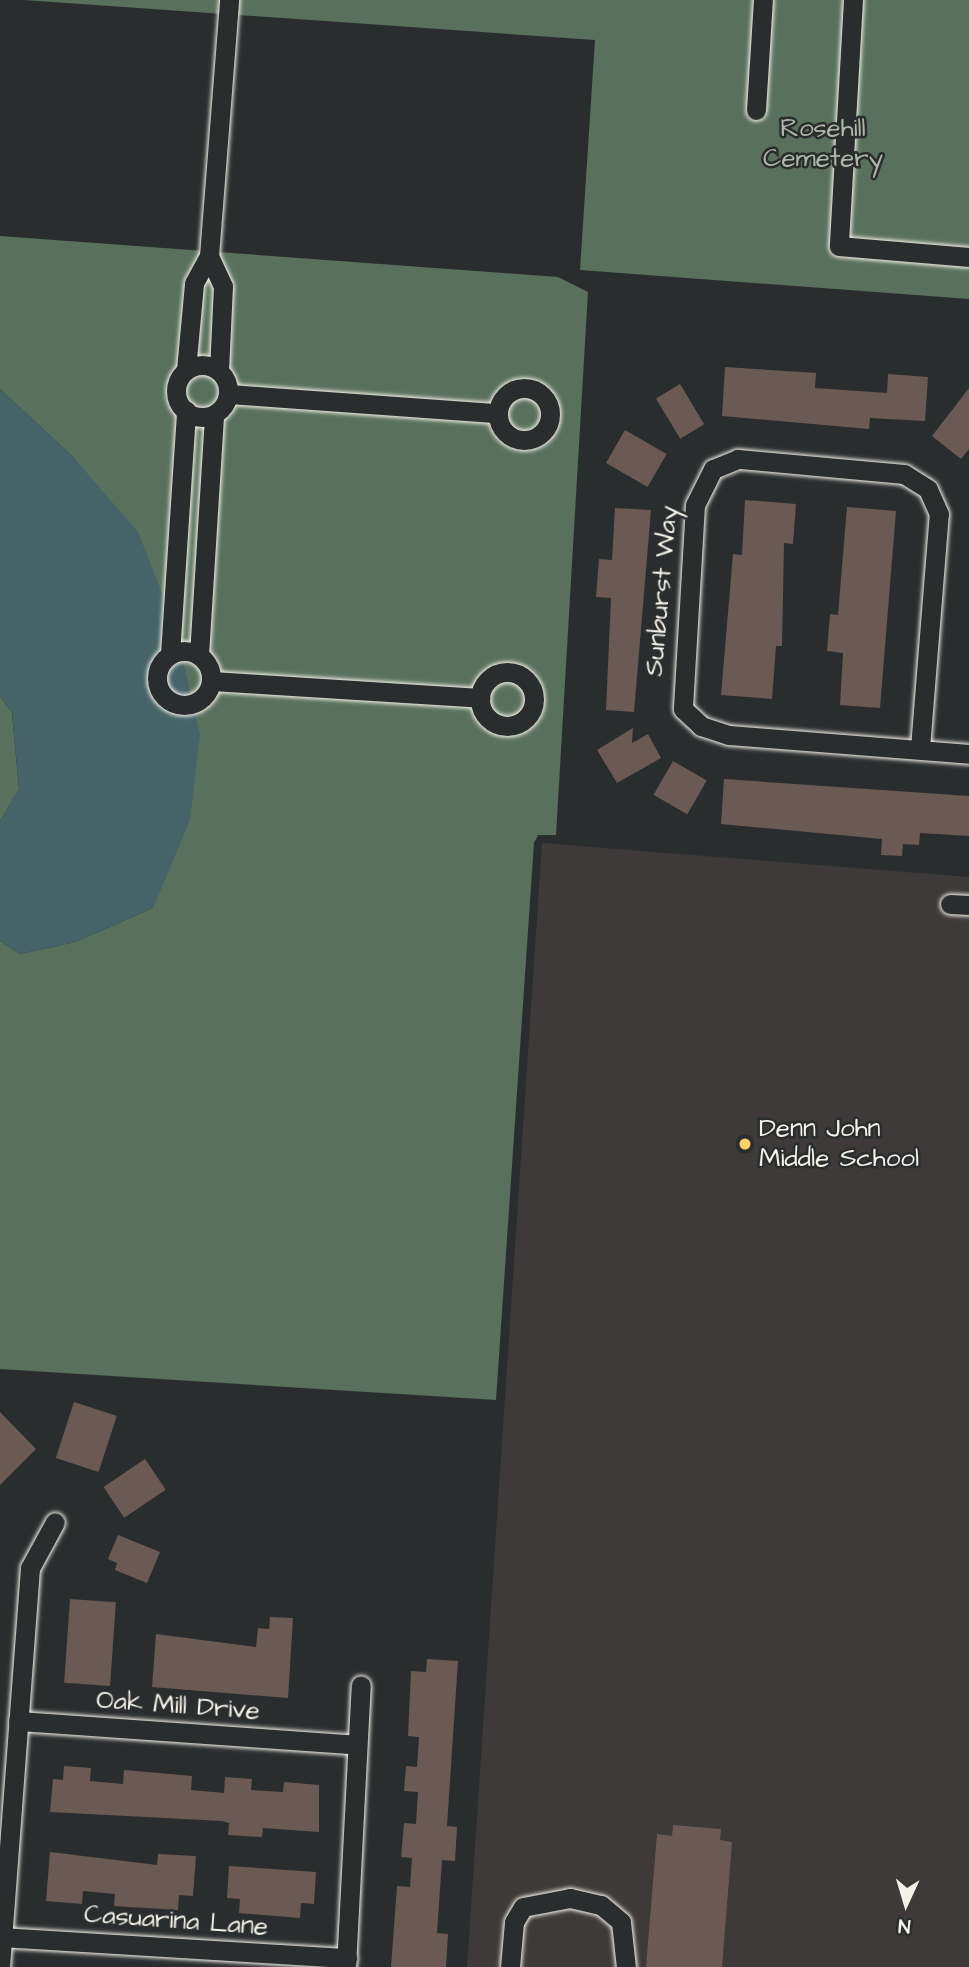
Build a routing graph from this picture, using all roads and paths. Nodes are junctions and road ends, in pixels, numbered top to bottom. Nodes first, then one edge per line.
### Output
1 (229, 0) edge
2 (763, 0) edge
3 (853, 0) edge
4 (757, 110) dead end
5 (209, 256) junction
6 (969, 257) edge
7 (186, 370) junction
8 (219, 370) junction
9 (229, 394) junction
10 (186, 411) junction
11 (497, 413) dead end
12 (214, 414) junction
13 (170, 654) junction
14 (199, 655) junction
15 (212, 681) junction
16 (480, 698) dead end
17 (920, 748) junction
18 (969, 754) edge
19 (55, 1522) dead end
20 (361, 1685) dead end
21 (19, 1721) junction
22 (357, 1745) junction
23 (2, 1937) junction
24 (347, 1963) edge
25 (0, 1967) edge
26 (510, 1967) edge
27 (626, 1967) edge

1 - 5 street
2 - 4 street
3 - 6 street
5 - 7 street
5 - 8 street
7 - 8 street
7 - 10 street
8 - 9 street
9 - 11 street
9 - 12 street
10 - 12 street
10 - 13 street
12 - 14 street
13 - 14 street
13 - 15 street
14 - 15 street
15 - 16 street
17 - 17 street, Sunburst Way
17 - 18 street, Sunburst Way
19 - 21 street
20 - 22 street
21 - 22 street, Oak Mill Drive
21 - 23 street
22 - 24 street
23 - 24 street, Casuarina Lane
23 - 25 street
26 - 27 street

